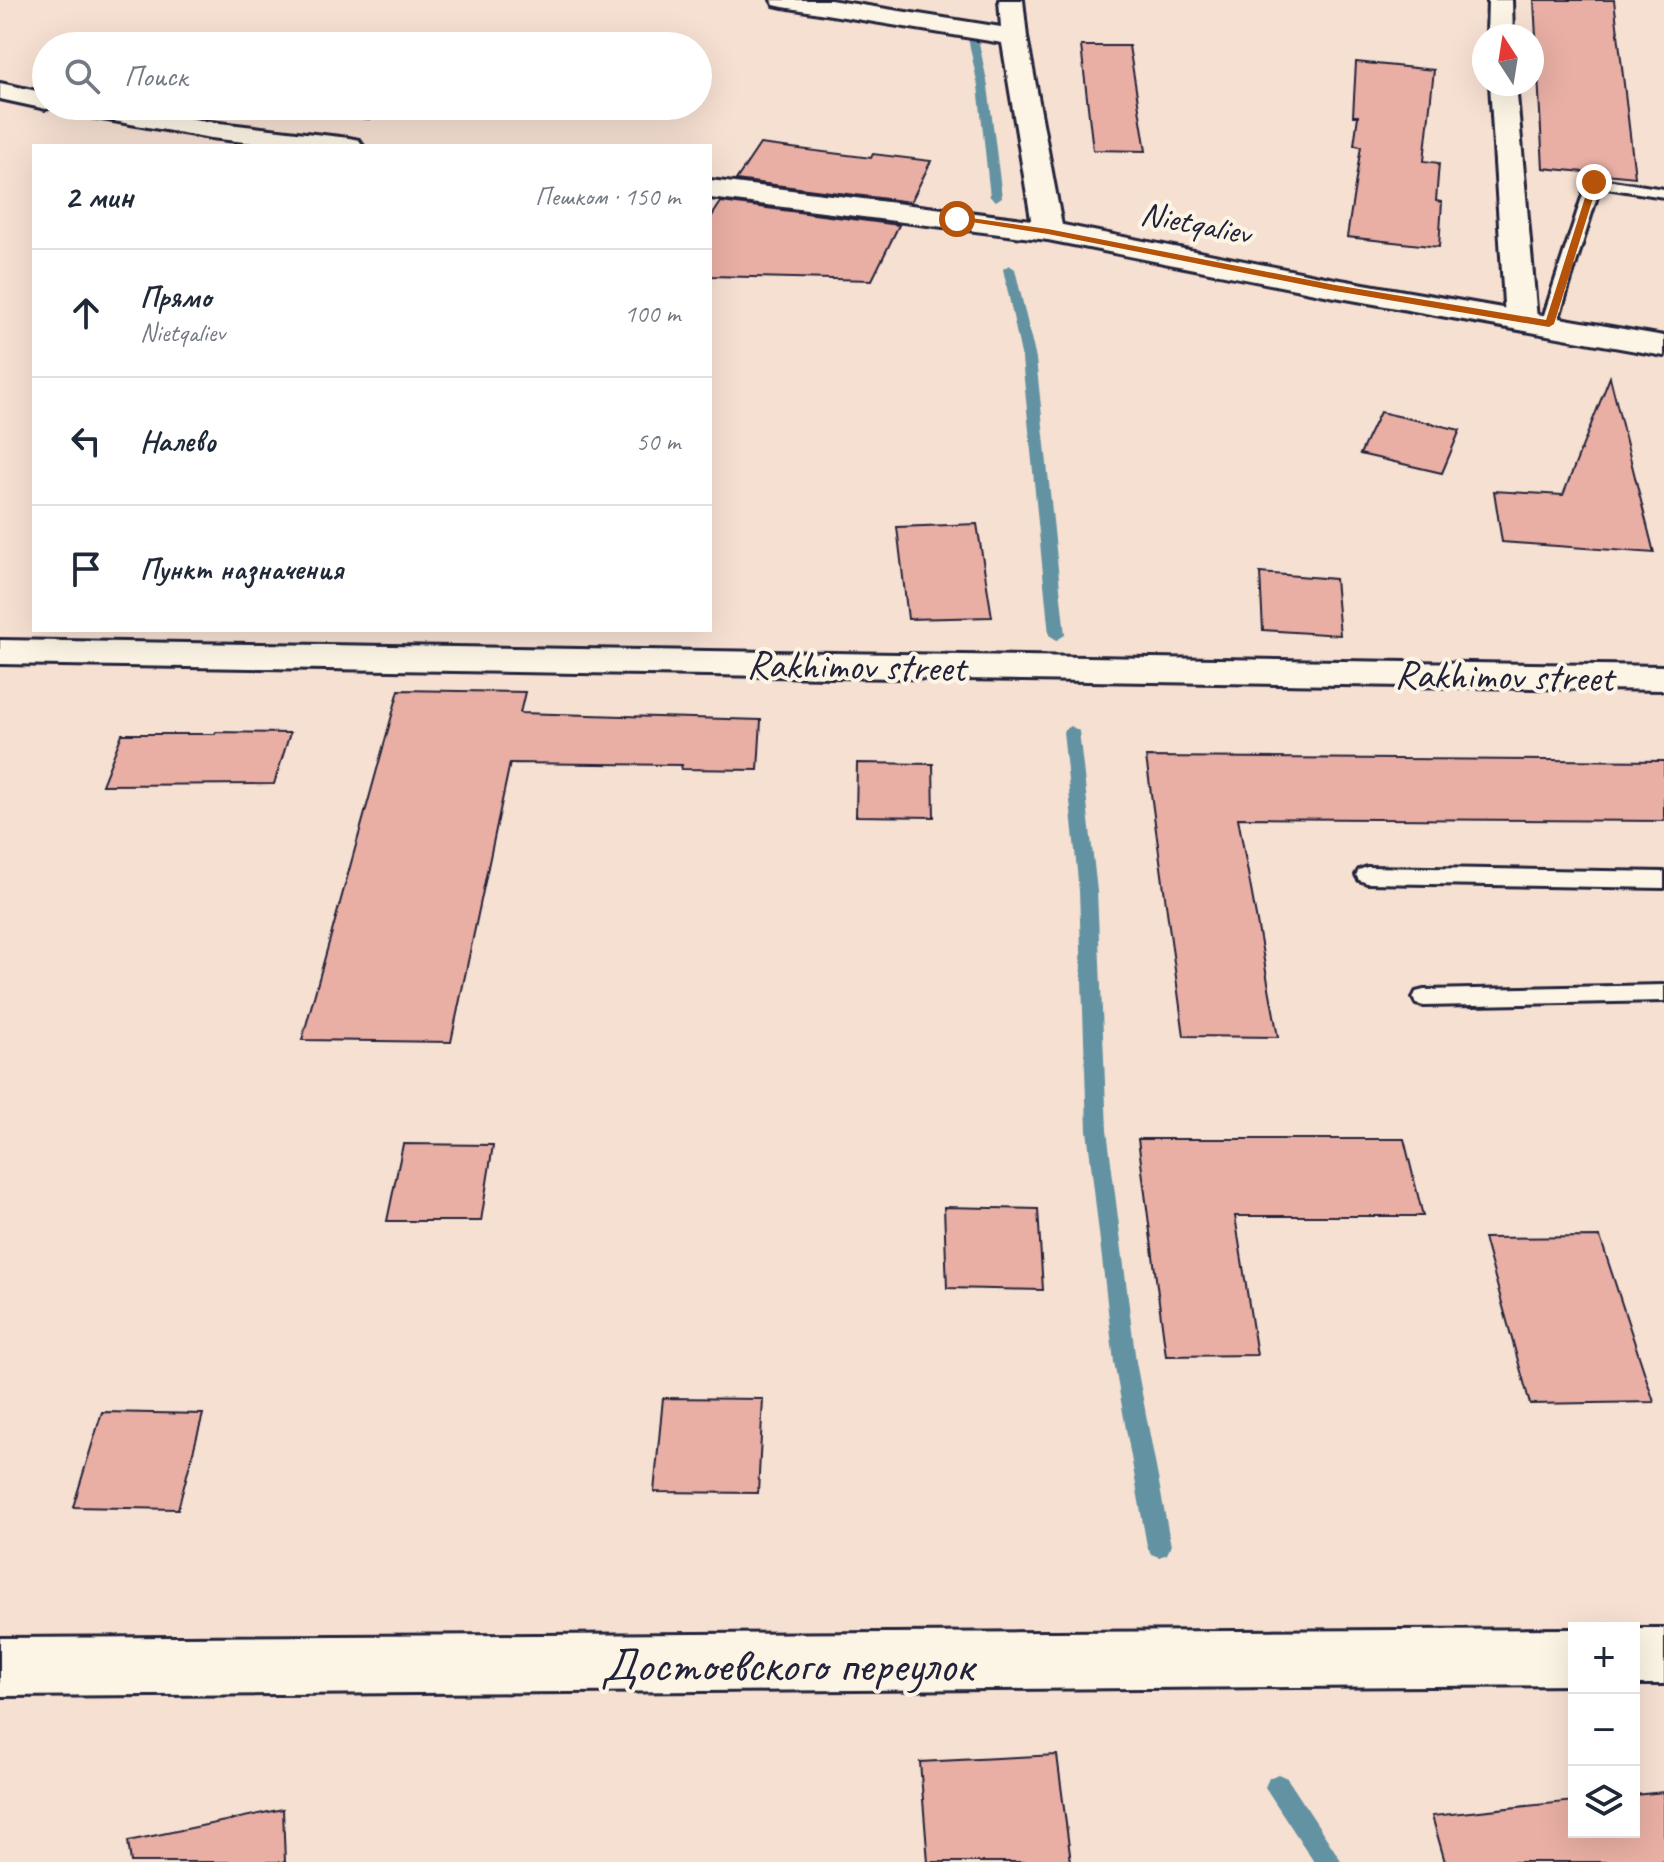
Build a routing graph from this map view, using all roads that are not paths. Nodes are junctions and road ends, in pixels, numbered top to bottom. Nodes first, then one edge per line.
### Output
1 (783, 0) edge
2 (1011, 0) edge
3 (1500, 0) edge
4 (1500, 24) edge
5 (1014, 37) junction
6 (0, 91) edge
7 (1505, 96) edge
8 (32, 98) edge
9 (154, 120) edge
10 (332, 144) edge
11 (712, 189) edge
12 (1664, 193) edge
13 (1048, 231) junction
14 (1535, 321) junction
15 (1664, 346) edge
16 (0, 652) edge
17 (1664, 678) edge
18 (1367, 875) dead end
19 (1664, 880) edge
20 (1664, 993) edge
21 (1424, 998) dead end
22 (1640, 1656) edge
23 (1664, 1656) edge
24 (1568, 1657) edge
25 (0, 1667) edge

1 - 5 street
2 - 5 street
3 - 4 street
5 - 13 street
6 - 8 street
7 - 14 street
9 - 10 street
11 - 13 street, Nietqaliev
12 - 14 lane
13 - 14 street, Nietqaliev
14 - 15 street, Nietqaliev
16 - 17 street, Rakhimov street
18 - 19 lane
20 - 21 lane
22 - 23 street
24 - 25 street, Достоевского переулок

